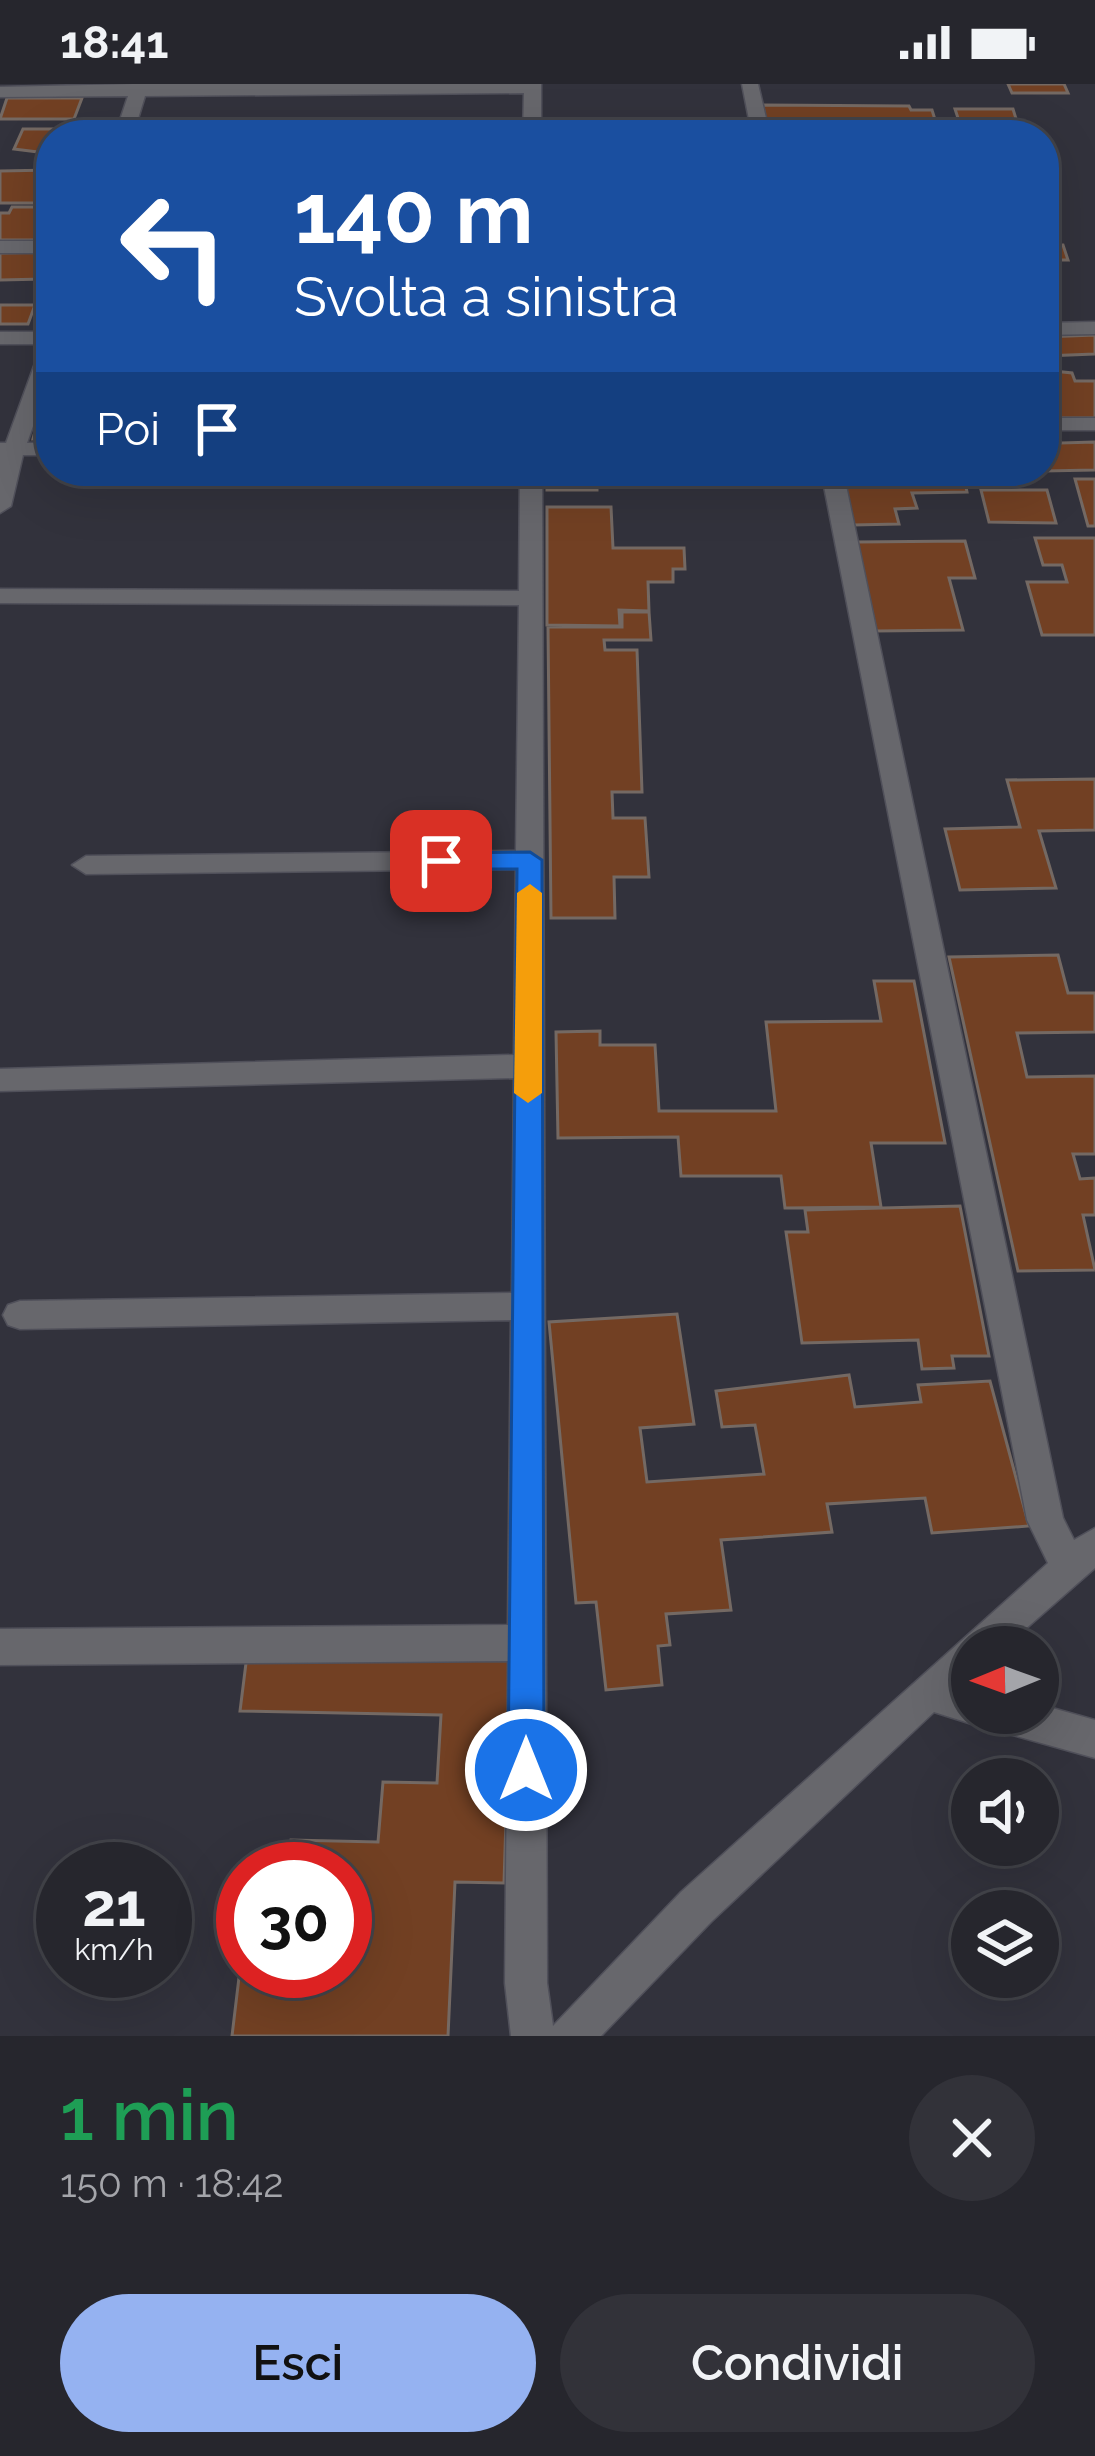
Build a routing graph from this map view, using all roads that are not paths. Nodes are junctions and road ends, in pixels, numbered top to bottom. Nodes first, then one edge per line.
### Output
1 (750, 84) edge
2 (532, 86) edge
3 (139, 88) edge
4 (0, 92) edge
5 (129, 120) edge
6 (532, 120) edge
7 (758, 120) edge
8 (0, 247) edge
9 (36, 247) edge
10 (1095, 328) edge
11 (1059, 329) edge
12 (0, 338) edge
13 (36, 341) edge
14 (36, 378) edge
15 (1059, 424) edge
16 (1095, 424) edge
17 (7, 449) edge
18 (531, 486) edge
19 (835, 486) edge
20 (0, 506) edge
21 (0, 596) edge
22 (530, 598) junction
23 (530, 860) junction
24 (86, 865) dead end
25 (528, 1066) junction
26 (0, 1080) edge
27 (528, 1306) junction
28 (20, 1315) dead end
29 (1082, 1555) edge
30 (1001, 1626) edge
31 (526, 1643) junction
32 (0, 1647) edge
33 (951, 1670) edge
34 (927, 1692) junction
35 (951, 1699) edge
36 (1059, 1728) edge
37 (1095, 1738) edge
38 (533, 2036) edge
39 (571, 2036) edge

1 - 7 street
2 - 3 street
2 - 6 street
3 - 4 street
3 - 5 street
8 - 9 street
10 - 11 street
12 - 13 street
14 - 17 street
15 - 16 street
17 - 20 street
18 - 22 street
19 - 29 street
21 - 22 street
22 - 23 street
23 - 24 street
23 - 25 street
25 - 26 street
25 - 27 street
27 - 28 street
27 - 31 street
29 - 30 street
31 - 32 street
31 - 38 street
33 - 34 street
34 - 35 street
34 - 39 street
36 - 37 street

